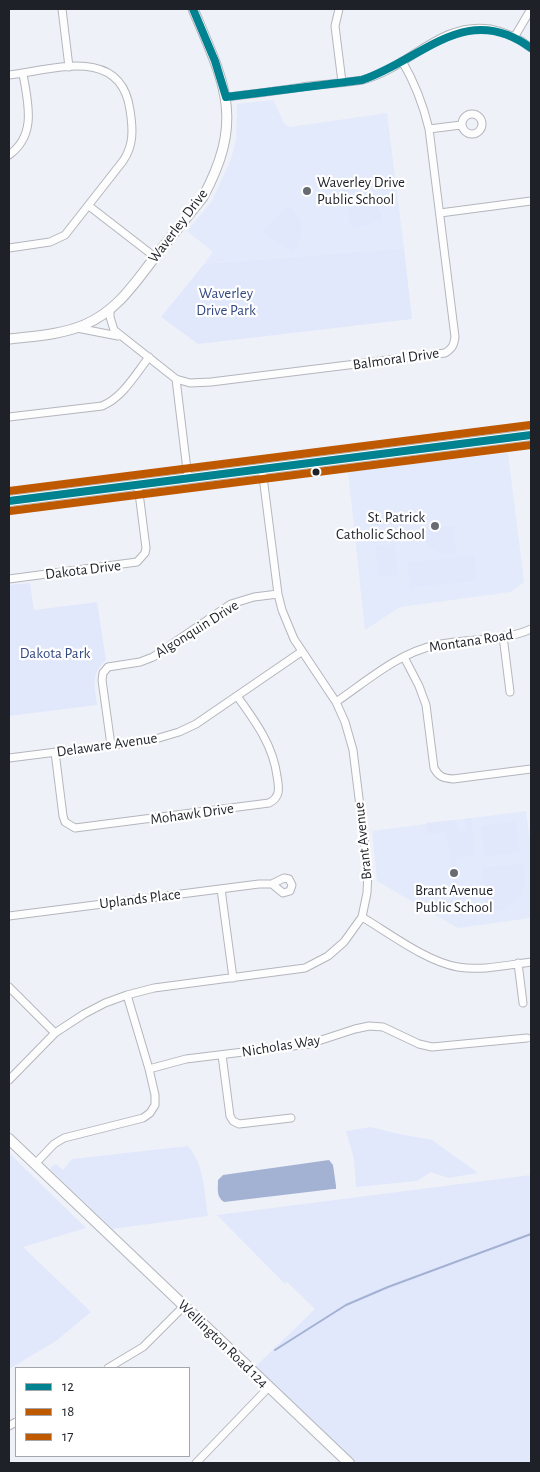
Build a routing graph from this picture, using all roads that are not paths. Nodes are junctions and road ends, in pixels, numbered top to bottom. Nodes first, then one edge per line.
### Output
1 (62, 9) edge
2 (192, 9) edge
3 (339, 9) edge
4 (531, 9) edge
5 (515, 36) junction
6 (531, 48) edge
7 (402, 61) junction
8 (69, 67) junction
9 (23, 74) junction
10 (9, 75) edge
11 (342, 82) junction
12 (226, 97) junction
13 (461, 125) dead end
14 (429, 129) junction
15 (9, 155) edge
16 (531, 201) edge
17 (89, 206) junction
18 (440, 214) junction
19 (9, 248) edge
20 (155, 257) junction
21 (110, 310) junction
22 (76, 328) junction
23 (121, 336) junction
24 (9, 339) edge
25 (148, 357) junction
26 (176, 379) junction
27 (9, 417) edge
28 (531, 435) edge
29 (262, 469) junction
30 (188, 478) junction
31 (138, 485) junction
32 (9, 501) edge
33 (9, 579) edge
34 (278, 594) junction
35 (531, 629) edge
36 (503, 636) junction
37 (301, 652) junction
38 (404, 657) junction
39 (510, 692) dead end
40 (237, 696) junction
41 (336, 702) junction
42 (110, 745) junction
43 (55, 752) junction
44 (9, 758) edge
45 (531, 768) edge
46 (272, 884) dead end
47 (221, 889) junction
48 (9, 916) edge
49 (362, 917) junction
50 (531, 962) edge
51 (518, 963) junction
52 (233, 978) junction
53 (9, 987) edge
54 (126, 995) junction
55 (524, 1003) dead end
56 (55, 1033) junction
57 (527, 1038) dead end
58 (222, 1055) junction
59 (149, 1069) junction
60 (9, 1080) edge
61 (291, 1118) dead end
62 (9, 1139) edge
63 (35, 1164) junction
64 (184, 1306) junction
65 (110, 1367) edge
66 (269, 1387) junction
67 (196, 1463) edge
68 (349, 1463) edge

1 - 8 street
2 - 12 street, Waverley Drive
3 - 11 street
4 - 5 street
5 - 6 street
5 - 7 street
7 - 11 street
7 - 14 street, Balmoral Drive
8 - 9 street
8 - 17 street
9 - 10 street
9 - 15 street
11 - 12 street
12 - 20 street, Waverley Drive
13 - 14 street
14 - 18 street, Balmoral Drive
16 - 18 street
17 - 19 street
17 - 20 street
18 - 26 street, Balmoral Drive
20 - 21 street, Waverley Drive
21 - 22 street, Waverley Drive
21 - 23 street, Balmoral Drive
22 - 23 street, Waverley Drive
22 - 24 street, Waverley Drive
23 - 25 street, Balmoral Drive
25 - 26 street, Balmoral Drive
25 - 27 street
26 - 30 street
28 - 29 main road
29 - 30 main road
29 - 34 street, Brant Avenue
30 - 31 main road
31 - 32 main road
31 - 33 street, Dakota Drive
34 - 37 street, Brant Avenue
34 - 42 street, Algonquin Drive
35 - 36 street, Montana Road
36 - 38 street, Montana Road
36 - 39 street
37 - 40 street, Delaware Avenue
37 - 41 street, Brant Avenue
38 - 41 street, Montana Road
38 - 45 street
40 - 42 street, Delaware Avenue
40 - 43 street, Mohawk Drive
41 - 49 street, Brant Avenue
42 - 43 street, Delaware Avenue
43 - 44 street, Delaware Avenue
46 - 47 street, Uplands Place
47 - 48 street, Uplands Place
47 - 52 street
49 - 51 street
49 - 52 street, Brant Avenue
50 - 51 street
51 - 55 street
52 - 54 street, Brant Avenue
53 - 56 street
54 - 56 street, Brant Avenue
54 - 59 street
56 - 60 street, Brant Avenue
57 - 58 street, Nicholas Way
58 - 59 street, Nicholas Way
58 - 61 street
59 - 63 street
62 - 63 main road, Wellington Road 124
63 - 64 main road, Wellington Road 124
64 - 65 street
64 - 66 main road, Wellington Road 124
66 - 67 street
66 - 68 main road, Wellington Road 124

